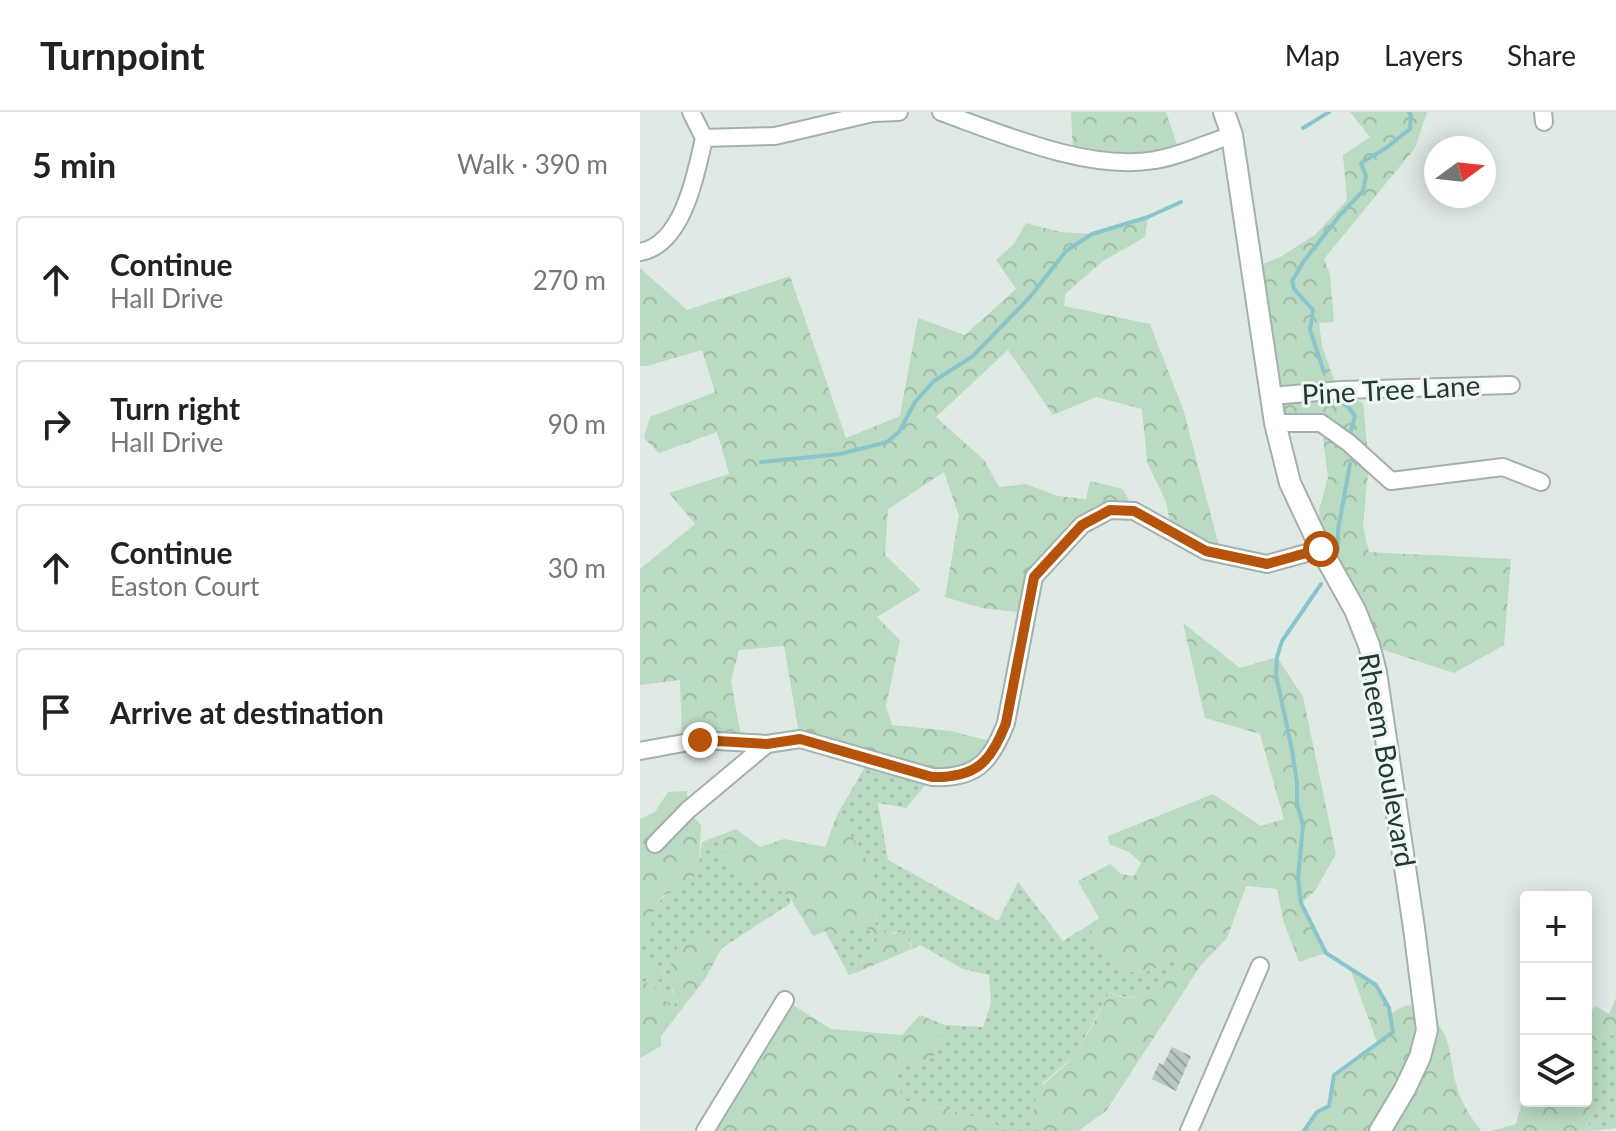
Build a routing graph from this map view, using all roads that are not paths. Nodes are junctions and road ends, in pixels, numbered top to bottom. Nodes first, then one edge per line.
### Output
1 (691, 112) edge
2 (899, 112) edge
3 (941, 112) edge
4 (1224, 112) edge
5 (1232, 135) junction
6 (704, 138) junction
7 (640, 252) edge
8 (1511, 385) dead end
9 (1272, 396) junction
10 (1275, 423) junction
11 (1541, 482) dead end
12 (1321, 549) junction
13 (767, 744) junction
14 (640, 751) edge
15 (655, 844) dead end
16 (1260, 966) dead end
17 (785, 1000) dead end
18 (705, 1131) edge
19 (1189, 1131) edge
20 (1380, 1131) edge

1 - 6 street
2 - 6 street
3 - 5 street
4 - 5 street, Rheem Boulevard
5 - 9 street, Rheem Boulevard
6 - 7 street
8 - 9 street, Pine Tree Lane
9 - 10 street, Rheem Boulevard
10 - 11 street
10 - 12 street, Rheem Boulevard
12 - 13 street
12 - 20 street, Rheem Boulevard
13 - 14 street
13 - 15 street
16 - 19 street
17 - 18 street

